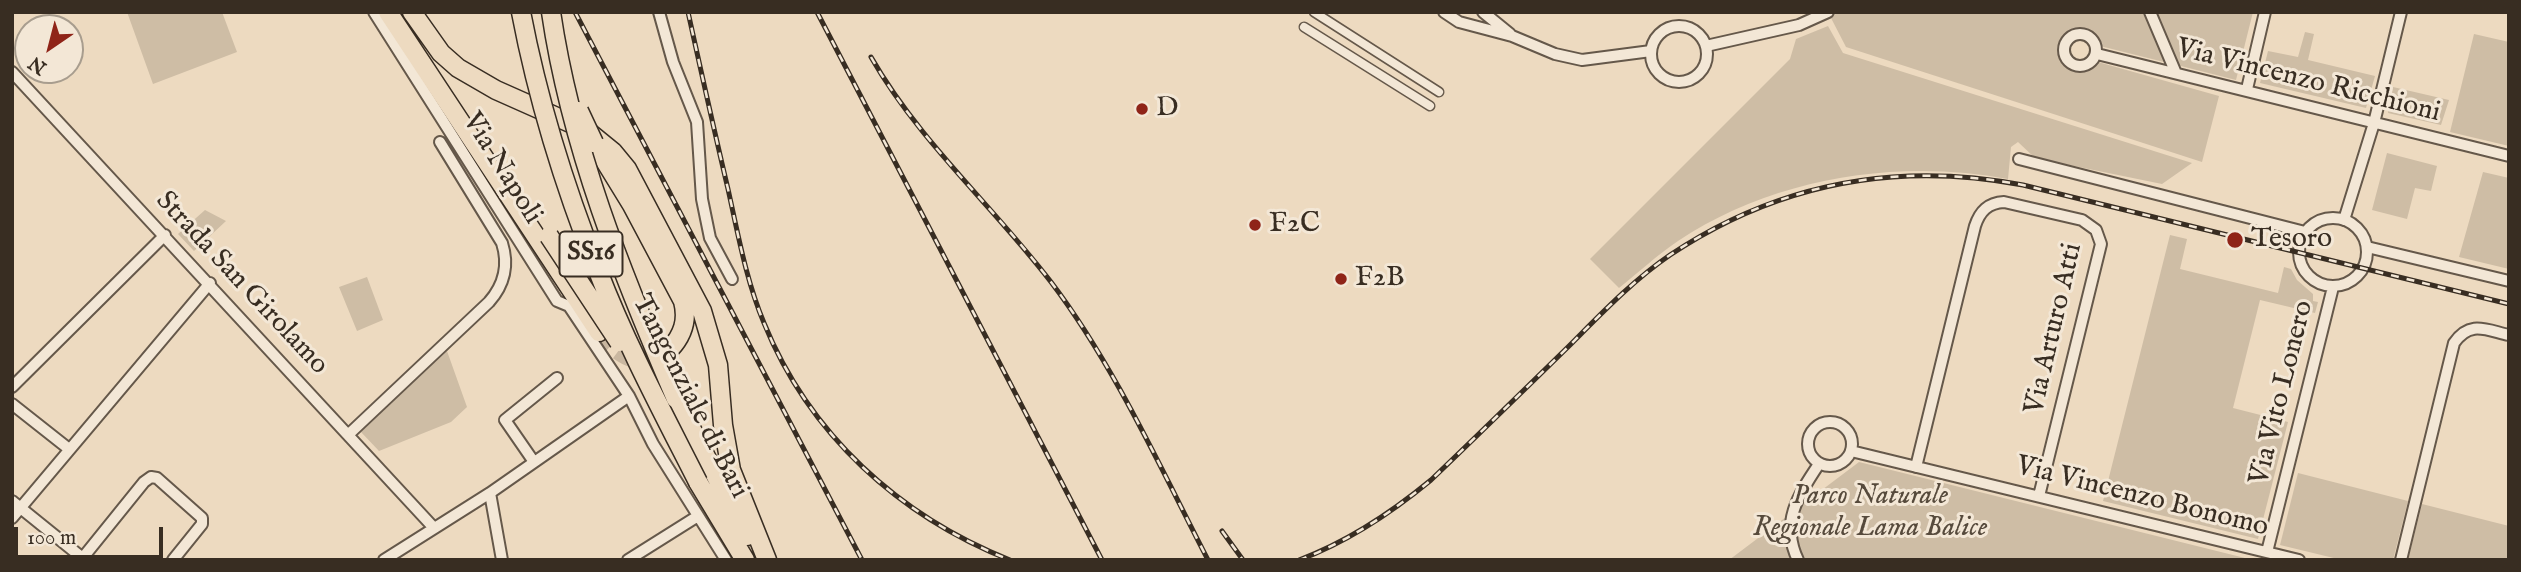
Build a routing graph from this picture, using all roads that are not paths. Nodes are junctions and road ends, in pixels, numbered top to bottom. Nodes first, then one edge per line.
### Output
1 (374, 12) edge
2 (388, 12) edge
3 (400, 12) edge
4 (412, 12) edge
5 (522, 12) edge
6 (551, 12) edge
7 (659, 12) edge
8 (1314, 12) edge
9 (1444, 12) edge
10 (1483, 12) edge
11 (1828, 12) edge
12 (2150, 12) edge
13 (2265, 12) edge
14 (2402, 12) edge
15 (1304, 27) dead end
16 (1512, 36) junction
17 (555, 38) junction
18 (1706, 46) junction
19 (1651, 51) junction
20 (2096, 54) dead end
21 (2175, 71) junction
22 (21, 84) edge
23 (2247, 89) junction
24 (1440, 92) dead end
25 (1430, 106) dead end
26 (2374, 123) junction
27 (440, 142) dead end
28 (2509, 156) edge
29 (2019, 159) dead end
30 (2344, 220) junction
31 (2305, 232) junction
32 (164, 235) junction
33 (2367, 247) junction
34 (732, 279) dead end
35 (2509, 281) edge
36 (210, 284) junction
37 (2333, 287) junction
38 (600, 332) tunnel mouth
39 (2509, 335) edge
40 (670, 349) dead end
41 (557, 378) dead end
42 (12, 387) edge
43 (629, 396) junction
44 (12, 404) edge
45 (349, 433) junction
46 (69, 449) junction
47 (1851, 451) junction
48 (534, 462) junction
49 (1819, 464) junction
50 (1916, 467) junction
51 (698, 482) junction
52 (490, 493) junction
53 (2039, 496) junction
54 (16, 504) edge
55 (698, 516) junction
56 (12, 517) edge
57 (434, 528) junction
58 (2267, 552) junction
59 (83, 559) edge
60 (173, 560) edge
61 (384, 560) edge
62 (502, 560) edge
63 (628, 560) edge
64 (726, 560) edge
65 (745, 560) edge
66 (761, 560) edge
67 (768, 560) edge
68 (1798, 560) edge
69 (2299, 560) edge
70 (2401, 560) edge

1 - 43 street, Via Napoli
2 - 38 highway
3 - 51 highway, bridge
4 - 67 highway
5 - 51 highway, Tangenziale di Bari / SS16, bridge
6 - 17 highway, Tangenziale di Bari / SS16, bridge
7 - 34 street
8 - 24 street
9 - 16 street
10 - 16 street
11 - 18 street
12 - 21 street
13 - 23 street
14 - 26 street
15 - 25 street
16 - 19 street
17 - 40 highway, bridge
17 - 66 highway, Tangenziale di Bari / SS16, bridge
18 - 19 street
18 - 19 street
20 - 21 street, Via Vincenzo Ricchioni
21 - 23 street, Via Vincenzo Ricchioni
22 - 32 street, Strada San Girolamo
23 - 26 street, Via Vincenzo Ricchioni
26 - 28 street, Via Vincenzo Ricchioni
26 - 30 street
27 - 45 street
29 - 31 street
30 - 31 street
30 - 33 street
31 - 37 street
32 - 36 street, Strada San Girolamo
32 - 42 street
33 - 35 street
33 - 37 street
36 - 45 street, Strada San Girolamo
36 - 46 street
37 - 58 street, Via Vito Lonero
39 - 70 street
41 - 48 street
43 - 48 street
43 - 55 street, Via Napoli
44 - 46 street
45 - 57 street, Strada San Girolamo
46 - 54 street
47 - 49 street
47 - 49 street
47 - 50 street, Via Vincenzo Bonomo
48 - 52 street
49 - 68 street
50 - 53 street, Via Vincenzo Bonomo
50 - 53 street, Via Arturo Atti
51 - 65 highway, Tangenziale di Bari / SS16
52 - 57 street
52 - 62 street
53 - 58 street, Via Vincenzo Bonomo
54 - 56 street
54 - 59 street
55 - 63 street
55 - 64 street, Via Napoli
57 - 61 street
58 - 69 street, Via Vincenzo Bonomo
59 - 60 street

